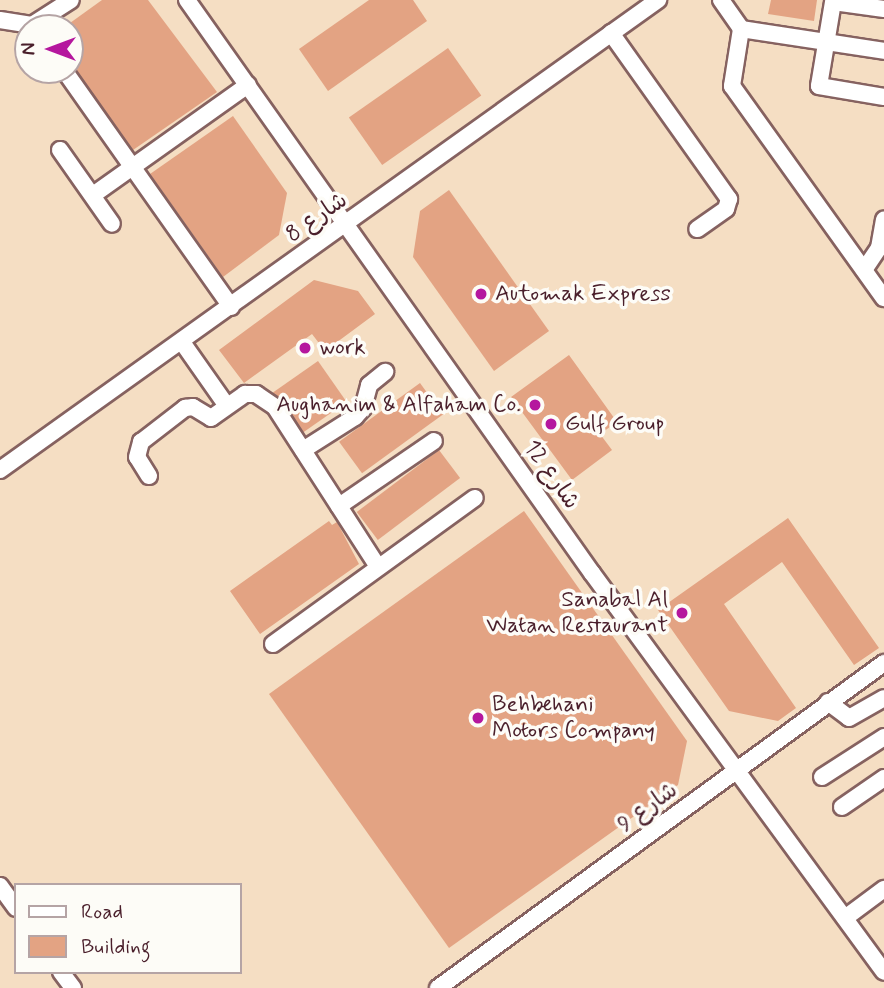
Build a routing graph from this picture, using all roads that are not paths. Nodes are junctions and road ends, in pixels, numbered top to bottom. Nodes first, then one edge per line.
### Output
1 (71, 0) edge
2 (187, 0) edge
3 (658, 0) edge
4 (721, 0) edge
5 (884, 9) edge
6 (51, 14) edge
7 (741, 29) junction
8 (611, 33) junction
9 (825, 42) junction
10 (884, 51) edge
11 (74, 84) edge
12 (248, 85) junction
13 (884, 97) edge
14 (60, 150) dead end
15 (133, 168) junction
16 (93, 195) junction
17 (884, 221) edge
18 (112, 223) dead end
19 (349, 224) junction
20 (697, 229) dead end
21 (884, 265) edge
22 (864, 270) junction
23 (884, 298) edge
24 (231, 307) junction
25 (182, 342) junction
26 (386, 372) dead end
27 (227, 406) junction
28 (434, 441) dead end
29 (303, 450) junction
30 (0, 470) edge
31 (149, 476) dead end
32 (475, 498) dead end
33 (339, 506) junction
34 (377, 565) junction
35 (273, 644) dead end
36 (884, 663) edge
37 (884, 698) edge
38 (828, 702) junction
39 (884, 737) edge
40 (736, 767) junction
41 (822, 777) dead end
42 (884, 778) edge
43 (842, 807) dead end
44 (0, 886) edge
45 (884, 889) edge
46 (14, 905) edge
47 (845, 918) junction
48 (884, 972) edge
49 (438, 988) edge

1 - 6 street
2 - 12 street, شارع 12
3 - 8 street, شارع 8
4 - 7 street
5 - 9 street
7 - 9 street
7 - 22 street
8 - 19 street, شارع 8
8 - 20 street
9 - 10 street
9 - 13 street
11 - 15 street
12 - 15 street
12 - 19 street, شارع 12
14 - 16 street
15 - 16 street
15 - 24 street
16 - 18 street
17 - 22 street
19 - 24 street, شارع 8
19 - 40 street, شارع 12
21 - 22 street
22 - 23 street
24 - 25 street, شارع 8
25 - 27 street
25 - 30 street, شارع 8
26 - 29 street
27 - 29 street
27 - 31 street
28 - 33 street
29 - 33 street
32 - 34 street
33 - 34 street
34 - 35 street
36 - 38 street, شارع 9
37 - 38 street
38 - 40 street, شارع 9
39 - 41 street
40 - 47 street, شارع 12
40 - 49 street, شارع 9
42 - 43 street
44 - 46 street
45 - 47 street
47 - 48 street, شارع 12

